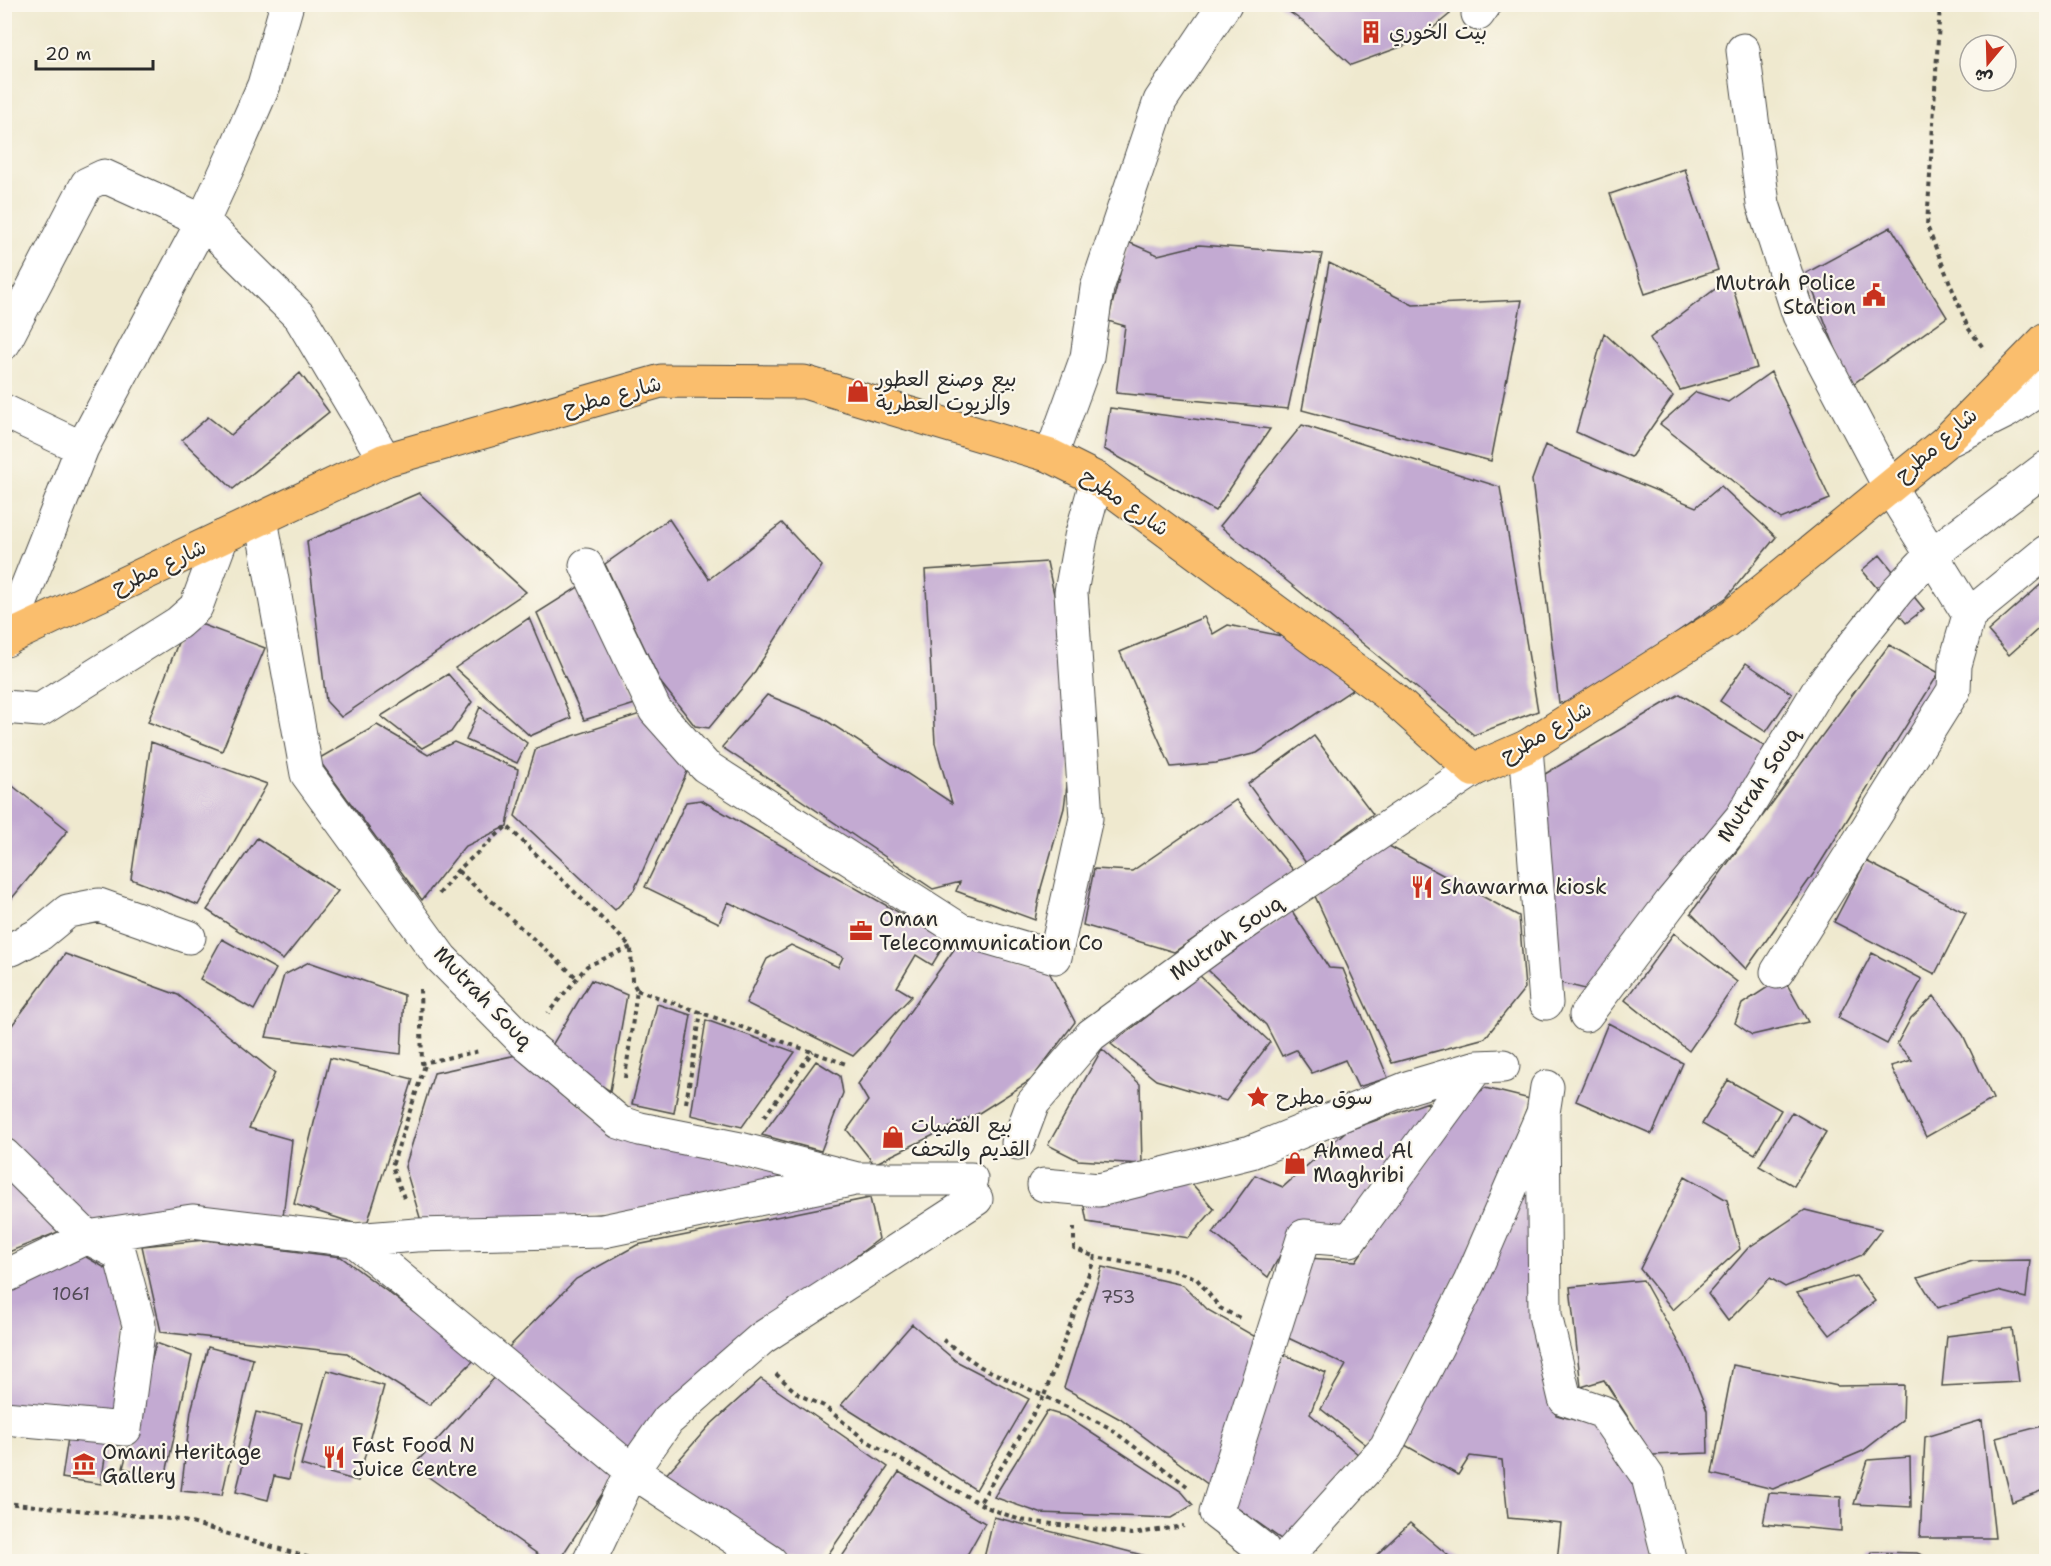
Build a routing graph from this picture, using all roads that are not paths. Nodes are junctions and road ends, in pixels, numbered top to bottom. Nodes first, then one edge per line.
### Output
1 (287, 4) edge
2 (1220, 7) edge
3 (1743, 50) dead end
4 (203, 221) junction
5 (2046, 339) edge
6 (4, 344) edge
7 (2046, 385) edge
8 (4, 411) edge
9 (1945, 442) junction
10 (82, 448) junction
11 (1051, 456) junction
12 (385, 460) junction
13 (2046, 468) edge
14 (1097, 478) junction
15 (1889, 486) junction
16 (261, 519) junction
17 (222, 537) junction
18 (2046, 552) edge
19 (1930, 556) junction
20 (586, 565) dead end
21 (1969, 615) junction
22 (5, 640) edge
23 (4, 707) edge
24 (1526, 747) junction
25 (1473, 770) junction
26 (189, 937) dead end
27 (4, 948) edge
28 (1777, 972) dead end
29 (1545, 1004) dead end
30 (1586, 1015) dead end
31 (1018, 1143) dead end
32 (4, 1155) edge
33 (857, 1179) junction
34 (1044, 1185) dead end
35 (87, 1237) junction
36 (354, 1240) junction
37 (4, 1277) edge
38 (4, 1418) edge
39 (632, 1471) junction
40 (1272, 1558) edge
41 (589, 1562) edge
42 (771, 1562) edge
43 (1670, 1562) edge

1 - 4 street
2 - 11 street
3 - 15 street
4 - 6 street
4 - 10 street
4 - 12 street
5 - 9 main road, شارع مطرح
7 - 9 street
8 - 10 street
9 - 15 main road, شارع مطرح
10 - 22 street
11 - 12 main road, شارع مطرح
11 - 14 main road, شارع مطرح
12 - 16 main road, شارع مطرح
13 - 19 street, Mutrah Souq
14 - 20 street
14 - 25 main road, شارع مطرح
15 - 19 street
15 - 24 main road, شارع مطرح
16 - 17 main road, شارع مطرح
16 - 33 street, Mutrah Souq
17 - 22 main road, شارع مطرح
17 - 23 street
18 - 21 street
19 - 21 street
19 - 30 street, Mutrah Souq
21 - 28 street
24 - 25 main road, شارع مطرح
24 - 29 street
25 - 31 street, Mutrah Souq
26 - 27 street
32 - 35 street
33 - 36 street
33 - 39 street, Mutrah Souq
34 - 40 street
35 - 36 street
35 - 37 street
35 - 38 street
36 - 39 street
39 - 41 street, Mutrah Souq
39 - 42 street
40 - 43 street

